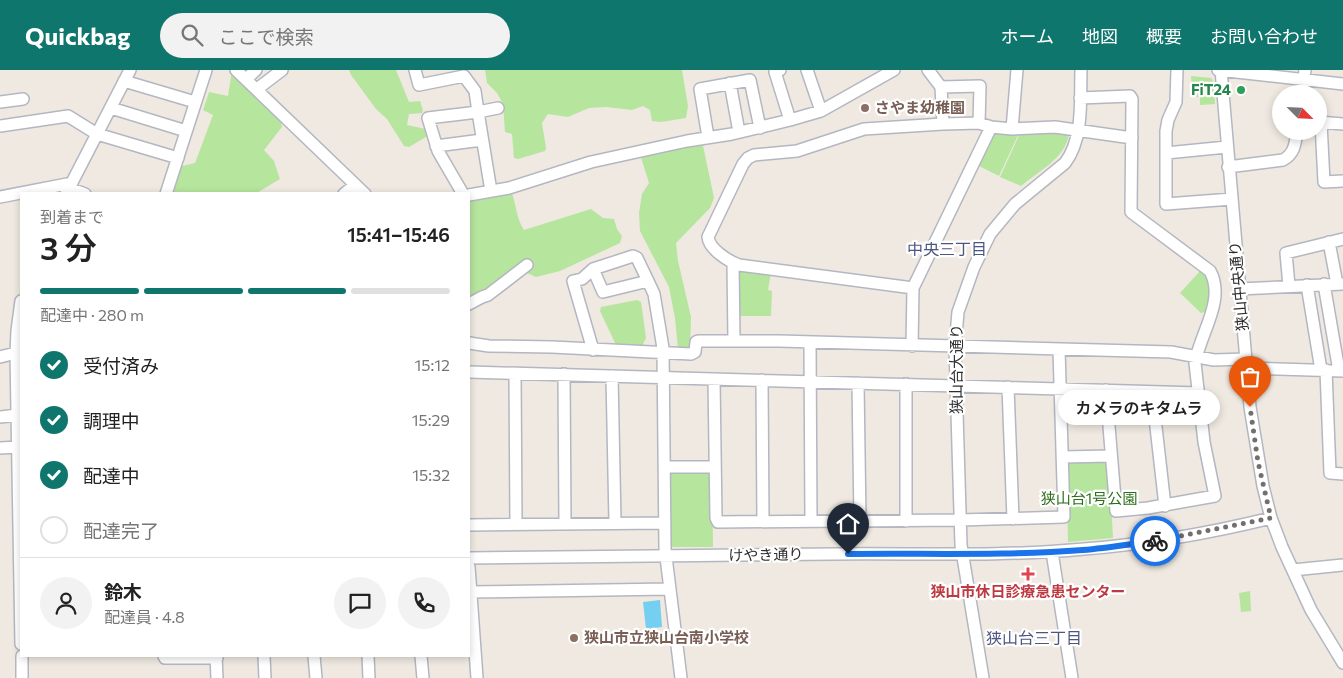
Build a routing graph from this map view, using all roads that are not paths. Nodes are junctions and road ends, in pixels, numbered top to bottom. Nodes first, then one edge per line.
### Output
1 (130, 70) edge
2 (206, 70) edge
3 (236, 70) edge
4 (256, 70) edge
5 (282, 70) edge
6 (415, 70) edge
7 (780, 70) edge
8 (807, 70) edge
9 (894, 70) edge
10 (928, 70) edge
11 (1017, 70) edge
12 (1081, 70) edge
13 (1177, 70) edge
14 (1220, 70) edge
15 (464, 73) edge
16 (1266, 73) edge
17 (1305, 75) edge
18 (246, 79) junction
19 (124, 81) junction
20 (730, 83) junction
21 (1343, 84) edge
22 (941, 87) junction
23 (257, 89) junction
24 (1080, 98) junction
25 (23, 99) dead end
26 (0, 102) edge
27 (195, 102) junction
28 (111, 108) junction
29 (498, 108) dead end
30 (821, 111) junction
31 (478, 112) junction
32 (790, 120) junction
33 (979, 123) junction
34 (1328, 123) edge
35 (943, 124) junction
36 (1343, 124) edge
37 (0, 126) edge
38 (991, 127) junction
39 (760, 128) junction
40 (1012, 129) junction
41 (1078, 130) junction
42 (186, 131) junction
43 (739, 132) junction
44 (97, 134) junction
45 (708, 137) junction
46 (1132, 138) junction
47 (482, 140) junction
48 (1296, 140) edge
49 (1321, 140) edge
50 (436, 146) junction
51 (1227, 148) junction
52 (1166, 153) junction
53 (178, 158) junction
54 (1228, 167) junction
55 (1343, 181) edge
56 (355, 185) junction
57 (69, 188) edge
58 (491, 191) junction
59 (38, 192) edge
60 (167, 192) edge
61 (346, 192) edge
62 (363, 192) edge
63 (462, 192) edge
64 (20, 194) edge
65 (470, 194) edge
66 (0, 197) edge
67 (1232, 199) junction
68 (1343, 239) edge
69 (1329, 242) junction
70 (733, 263) junction
71 (526, 265) dead end
72 (593, 269) junction
73 (648, 281) junction
74 (1324, 284) junction
75 (1306, 285) junction
76 (1289, 286) junction
77 (1341, 287) edge
78 (913, 288) junction
79 (1240, 289) junction
80 (470, 304) edge
81 (20, 316) edge
82 (19, 331) edge
83 (734, 341) junction
84 (470, 343) edge
85 (810, 343) junction
86 (912, 346) junction
87 (955, 347) junction
88 (1059, 349) junction
89 (593, 350) junction
90 (663, 352) junction
91 (0, 357) edge
92 (18, 357) edge
93 (1196, 357) junction
94 (1246, 363) junction
95 (1324, 370) junction
96 (1341, 371) edge
97 (470, 372) edge
98 (515, 373) junction
99 (564, 374) junction
100 (612, 376) junction
101 (663, 377) junction
102 (714, 379) junction
103 (762, 380) junction
104 (810, 382) junction
105 (858, 383) junction
106 (906, 384) junction
107 (956, 386) junction
108 (1008, 387) junction
109 (1060, 389) junction
110 (1106, 390) junction
111 (1152, 392) junction
112 (1198, 393) junction
113 (17, 415) junction
114 (0, 417) edge
115 (18, 447) junction
116 (0, 448) edge
117 (1111, 456) junction
118 (1062, 457) junction
119 (664, 467) junction
120 (715, 467) junction
121 (1343, 474) edge
122 (1165, 506) junction
123 (1271, 518) junction
124 (1013, 519) junction
125 (960, 520) junction
126 (860, 521) junction
127 (906, 521) junction
128 (615, 522) junction
129 (764, 522) junction
130 (811, 522) junction
131 (665, 523) junction
132 (516, 524) junction
133 (565, 524) junction
134 (470, 525) edge
135 (20, 526) edge
136 (1052, 552) junction
137 (963, 554) junction
138 (666, 557) junction
139 (470, 558) edge
140 (20, 562) edge
141 (1343, 565) edge
142 (1293, 570) junction
143 (670, 589) junction
144 (470, 592) edge
145 (22, 657) edge
146 (164, 657) edge
147 (216, 657) edge
148 (264, 657) edge
149 (314, 657) edge
150 (368, 657) edge
151 (421, 657) edge
152 (1343, 663) edge
153 (22, 678) edge
154 (217, 678) edge
155 (265, 678) edge
156 (316, 678) edge
157 (369, 678) edge
158 (423, 678) edge
159 (477, 678) edge
160 (681, 678) edge
161 (983, 678) edge
162 (1072, 678) edge

1 - 19 street
2 - 27 street
3 - 18 street
4 - 18 street
5 - 23 street
6 - 15 street
7 - 32 street
8 - 30 street
9 - 30 street
10 - 22 street
11 - 40 street
12 - 24 street, 狭山台大通り
13 - 52 street
14 - 16 street
14 - 51 street, 狭山中央通り
15 - 31 street
16 - 17 street
17 - 21 street
18 - 23 street
19 - 27 street
19 - 28 street
20 - 39 street
20 - 43 street
20 - 45 street
22 - 33 street
22 - 35 street
23 - 56 street
24 - 41 street, 狭山台大通り
24 - 46 street
25 - 26 street
27 - 42 street
28 - 42 street
28 - 44 street
29 - 31 street
30 - 32 street
31 - 47 street
31 - 50 street
32 - 39 street
33 - 35 street
33 - 38 street
34 - 36 street
35 - 70 street
37 - 44 street
38 - 40 street
38 - 78 street
39 - 43 street
40 - 41 street
41 - 46 street
41 - 87 street, 狭山台大通り
42 - 53 street
43 - 45 street
44 - 53 street
44 - 57 street
45 - 58 street
46 - 93 street
47 - 50 street
47 - 58 street
48 - 54 street
49 - 55 street
50 - 63 street
51 - 52 street
51 - 54 street, 狭山中央通り
52 - 67 street
53 - 60 street
54 - 67 street, 狭山中央通り
56 - 61 street
56 - 62 street
57 - 59 street
58 - 65 street
64 - 66 street
67 - 79 street, 狭山中央通り
68 - 69 street
69 - 76 street
69 - 77 street
70 - 78 street
70 - 83 street
71 - 80 street
72 - 73 street
72 - 73 street
72 - 89 street
73 - 90 street
74 - 75 street
74 - 77 street
74 - 96 street
75 - 76 street
75 - 95 street
76 - 79 street
78 - 86 street
79 - 94 street, 狭山中央通り
81 - 82 street
82 - 92 street
83 - 85 street
83 - 90 street
84 - 89 street
85 - 86 street
85 - 104 street
86 - 87 street
87 - 88 street
87 - 107 street, 狭山台大通り
88 - 93 street
88 - 109 street
89 - 90 street
90 - 101 street
91 - 92 street
92 - 113 street
93 - 94 street
93 - 112 street
94 - 95 street
94 - 123 street, 狭山中央通り
95 - 96 street
95 - 121 street
97 - 98 street
98 - 99 street
98 - 132 street
99 - 100 street
99 - 133 street
100 - 101 street
100 - 128 street
101 - 102 street
101 - 119 street
102 - 103 street
102 - 120 street
103 - 104 street
103 - 129 street
104 - 105 street
104 - 130 street
105 - 106 street
105 - 126 street
106 - 107 street
106 - 127 street
107 - 108 street
107 - 125 street, 狭山台大通り
108 - 109 street
108 - 124 street
109 - 110 street
109 - 118 street
110 - 111 street
110 - 117 street
111 - 112 street
111 - 122 street
112 - 122 street
113 - 114 street
113 - 115 street
115 - 116 street
115 - 135 street
117 - 118 street
117 - 122 street
118 - 124 street
119 - 120 street
119 - 131 street
120 - 129 street
123 - 136 street, けやき通り
123 - 142 street, 狭山中央通り
124 - 125 street
125 - 127 street
125 - 137 street, 狭山台大通り
126 - 127 street
126 - 130 street
128 - 131 street
128 - 133 street
129 - 130 street
131 - 138 street
132 - 133 street
132 - 134 street
135 - 140 street
136 - 137 street, けやき通り
136 - 162 street
137 - 138 street, けやき通り
137 - 161 street, 狭山台大通り
138 - 139 street, けやき通り
138 - 143 street
141 - 142 street
142 - 152 street, 狭山中央通り
143 - 144 street
143 - 160 street
144 - 159 street
145 - 153 street
146 - 147 street
147 - 154 street
148 - 155 street
149 - 156 street
150 - 157 street
151 - 158 street

